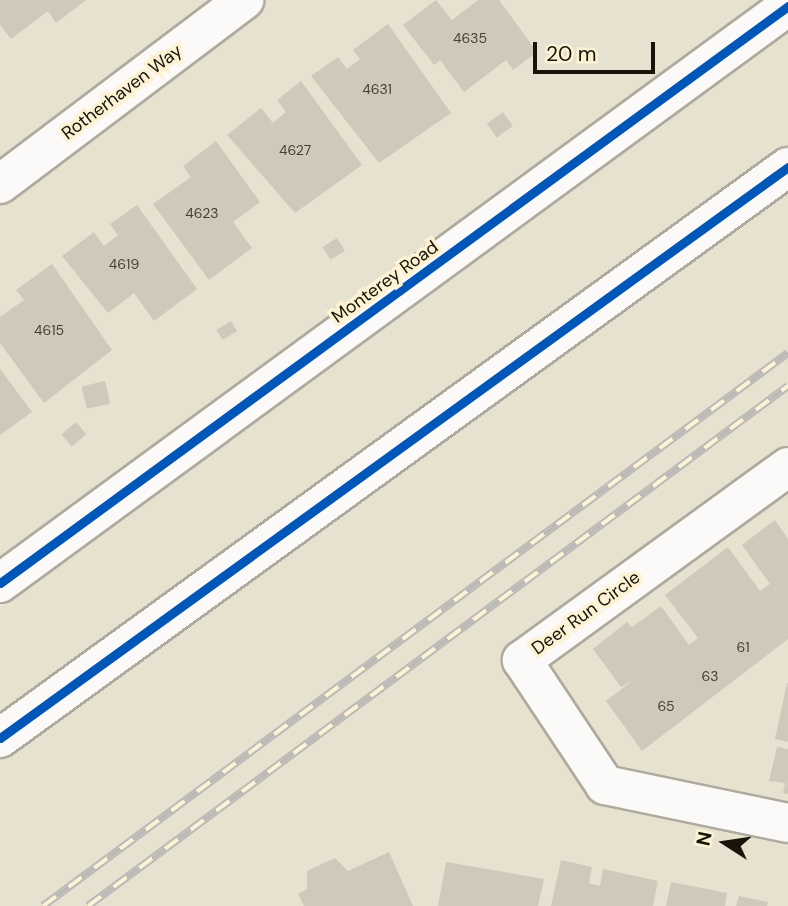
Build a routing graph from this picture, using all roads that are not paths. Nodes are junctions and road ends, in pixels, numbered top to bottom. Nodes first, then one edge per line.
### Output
1 (244, 0) edge
2 (788, 6) edge
3 (788, 167) edge
4 (0, 184) edge
5 (788, 467) edge
6 (0, 583) edge
7 (0, 738) edge
8 (788, 823) edge

1 - 4 main road, Rotherhaven Way
2 - 6 main road, Monterey Road
3 - 7 main road
5 - 8 main road, Deer Run Circle

